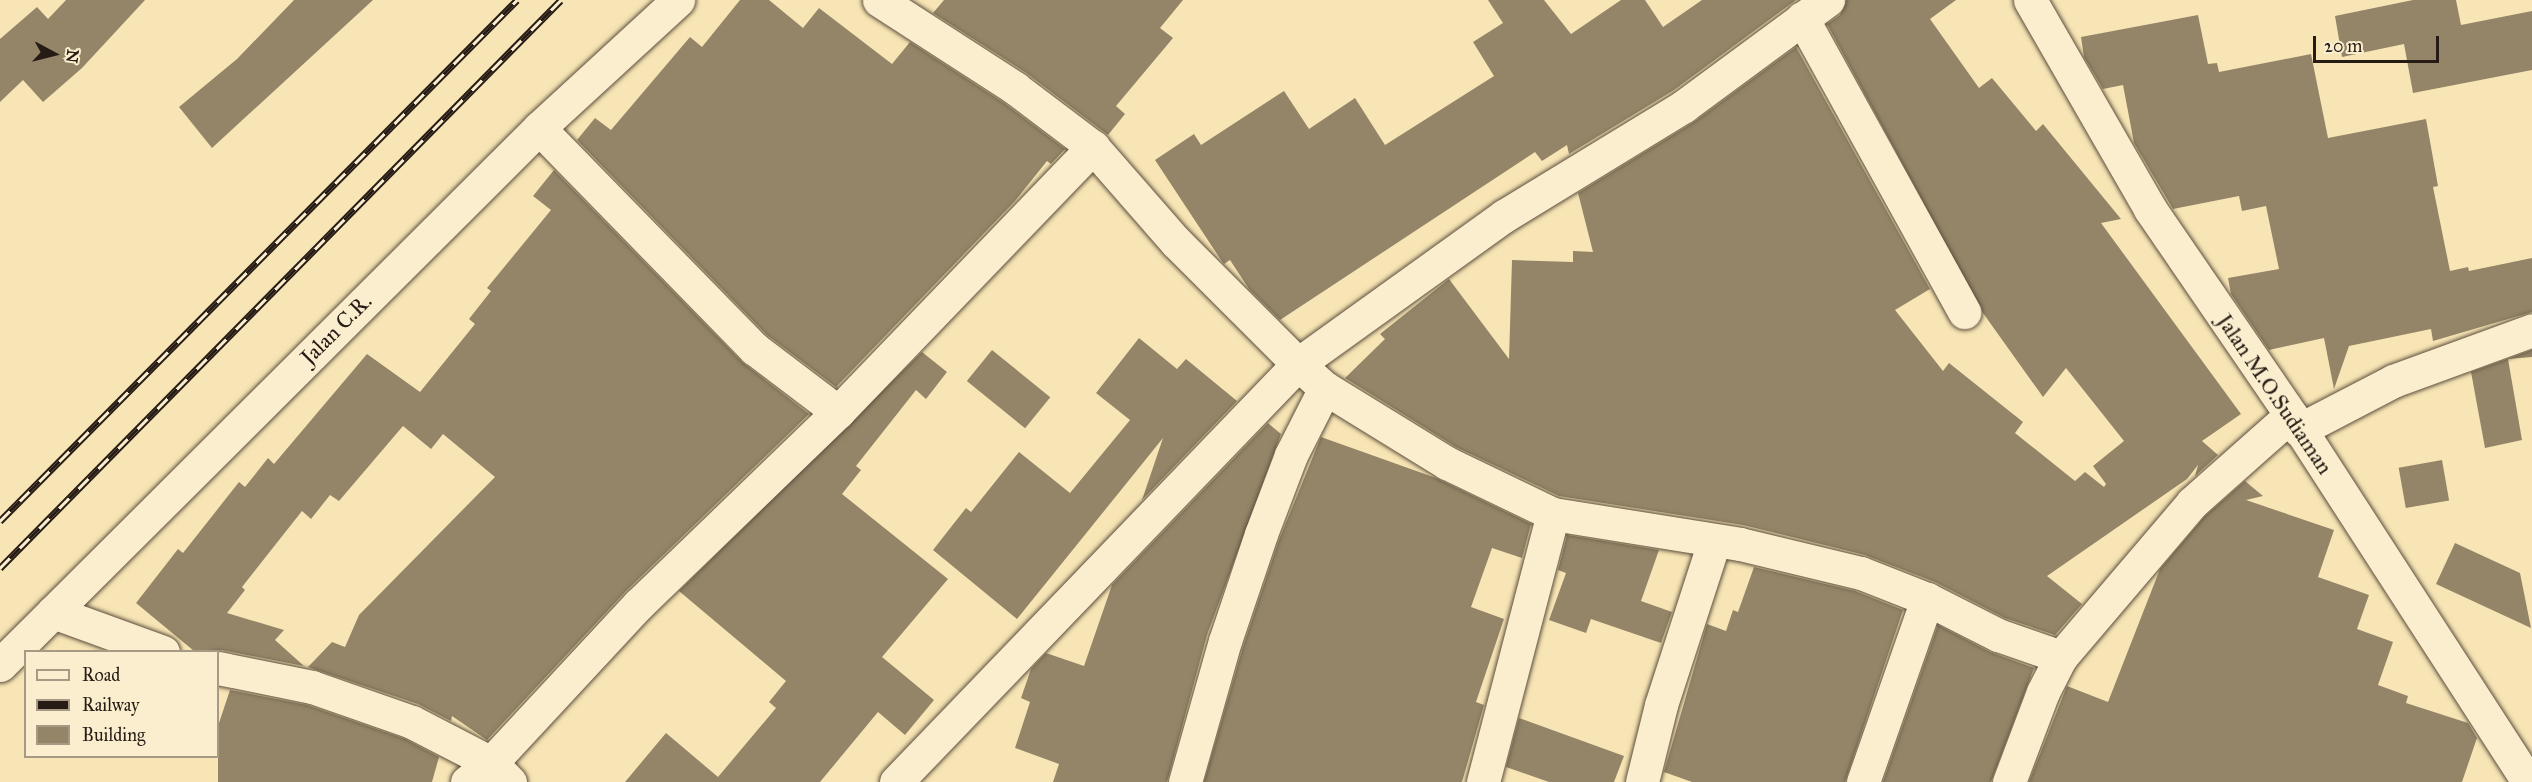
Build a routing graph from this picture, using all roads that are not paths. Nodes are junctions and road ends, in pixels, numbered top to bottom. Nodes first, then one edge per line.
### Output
1 (678, 0) edge
2 (879, 0) edge
3 (2030, 0) edge
4 (1815, 9) edge
5 (539, 128) junction
6 (1093, 147) junction
7 (1964, 312) dead end
8 (2532, 330) edge
9 (1298, 364) junction
10 (1325, 388) junction
11 (838, 412) junction
12 (2295, 423) junction
13 (1553, 514) junction
14 (1714, 542) junction
15 (1927, 598) junction
16 (53, 612) junction
17 (160, 650) edge
18 (2061, 657) junction
19 (0, 665) edge
20 (219, 668) edge
21 (489, 776) edge
22 (896, 782) edge
23 (1185, 782) edge
24 (1483, 782) edge
25 (1642, 782) edge
26 (1863, 782) edge
27 (2009, 782) edge
28 (2528, 782) edge

1 - 5 street, Jalan C.R.
2 - 6 street
3 - 12 street, Jalan M.O.Sudiaman
4 - 7 street
4 - 9 street
5 - 11 street
5 - 16 street, Jalan C.R.
6 - 9 street
6 - 11 street
8 - 12 street
9 - 10 street
9 - 22 street
10 - 13 street
10 - 23 street
11 - 21 street
12 - 18 street
12 - 28 street, Jalan M.O.Sudiaman
13 - 14 street
13 - 24 street
14 - 15 street
14 - 25 street
15 - 18 street
15 - 26 street
16 - 17 street
16 - 19 street, Jalan C.R.
18 - 27 street
20 - 21 street

